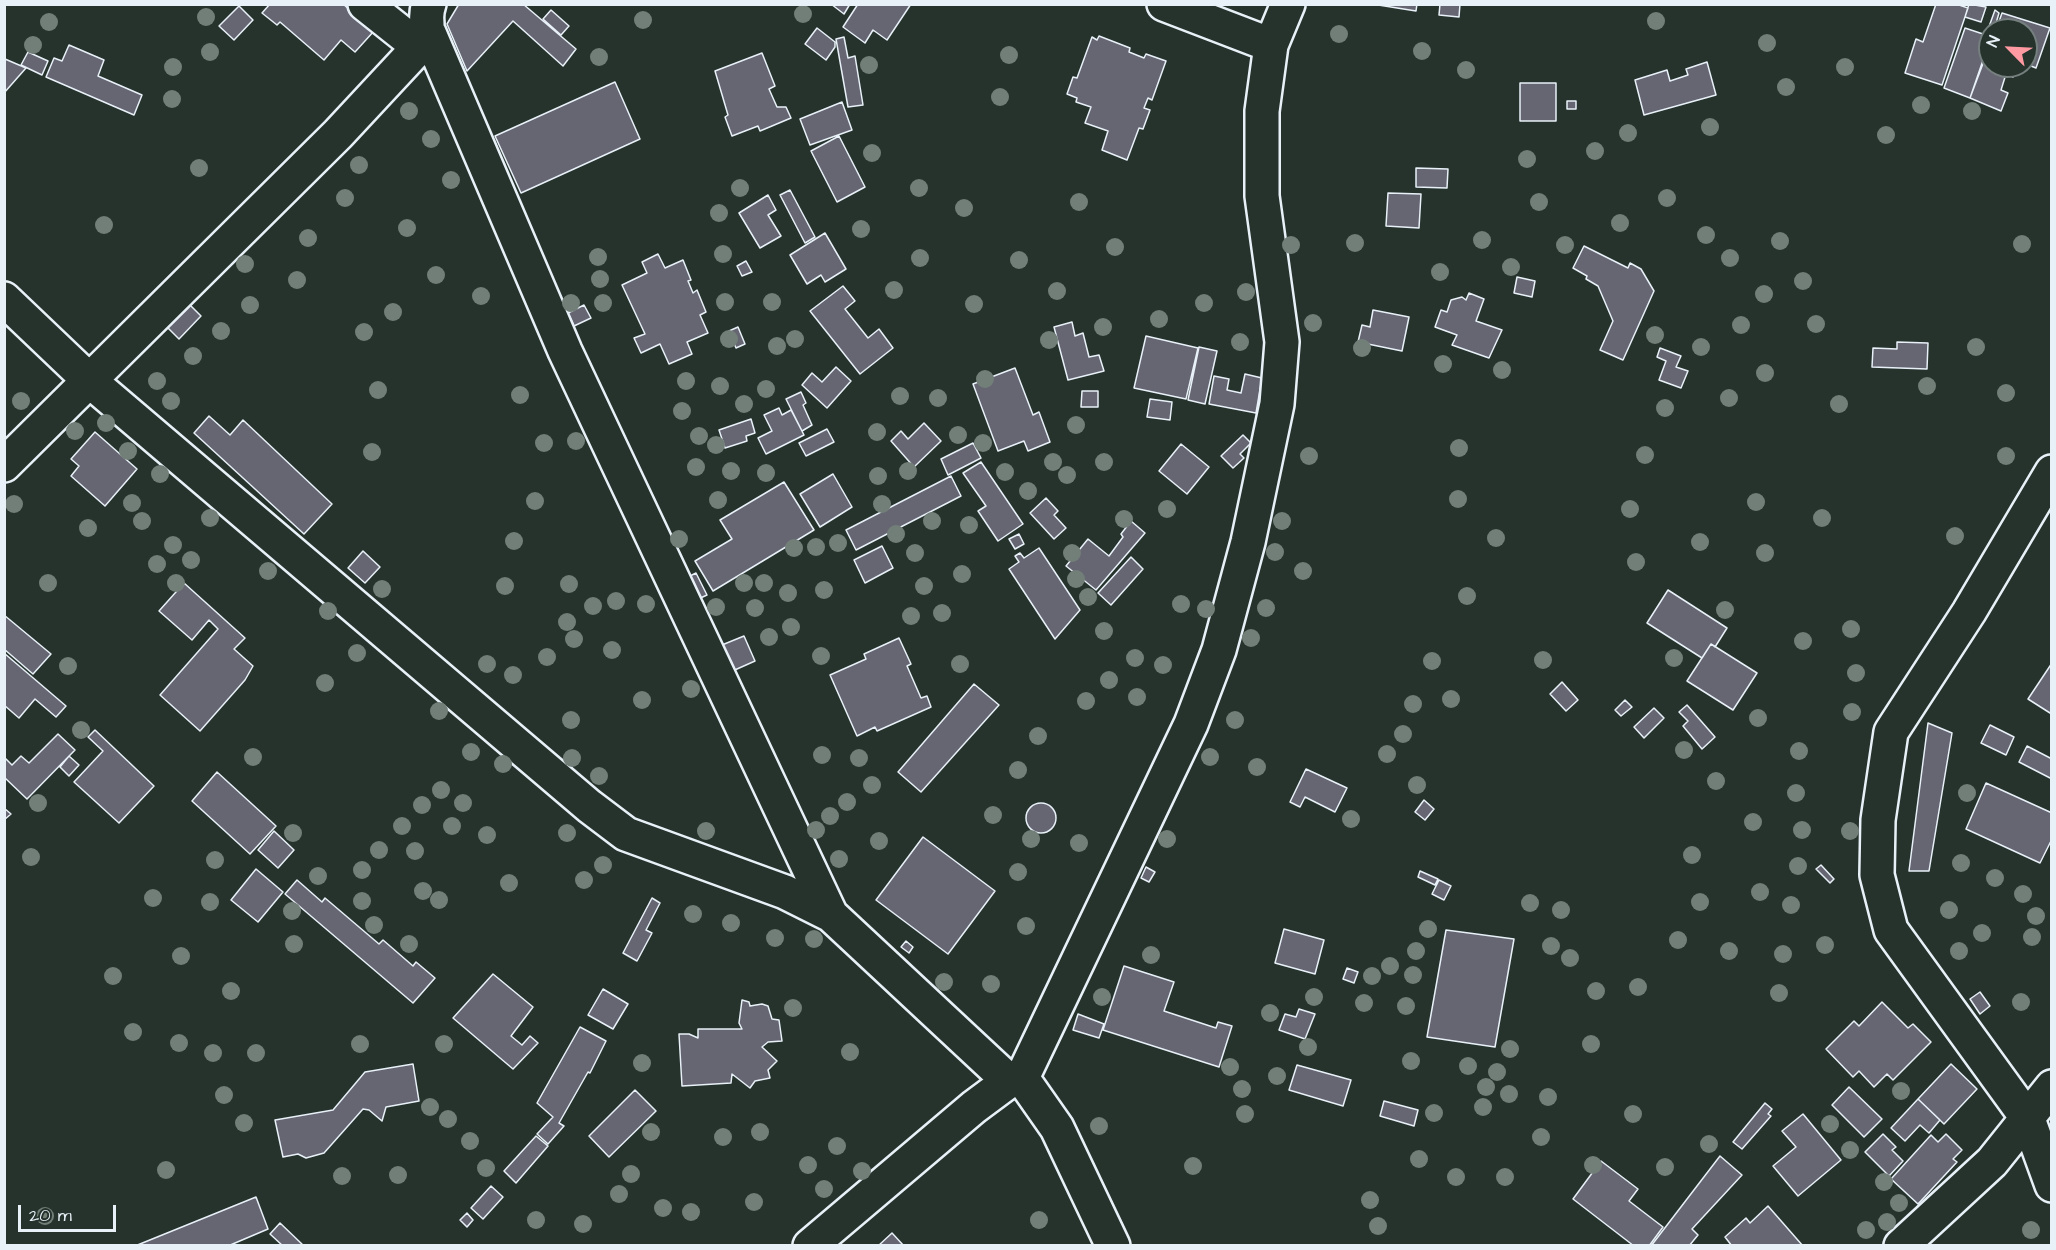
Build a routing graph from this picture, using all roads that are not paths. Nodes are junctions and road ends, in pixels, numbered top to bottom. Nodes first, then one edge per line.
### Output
1 (365, 4) edge
2 (1164, 4) edge
3 (1288, 4) edge
4 (426, 28) edge
5 (1270, 45) junction
6 (4, 299) edge
7 (90, 381) junction
8 (4, 465) edge
9 (2052, 472) edge
10 (831, 915) junction
11 (1015, 1080) junction
12 (2052, 1087) edge
13 (2028, 1119) junction
14 (2052, 1185) edge
15 (810, 1245) edge
16 (1113, 1245) edge
17 (1901, 1245) edge

1 - 4 street
2 - 5 street
3 - 5 street
4 - 7 street
4 - 10 street
5 - 11 street
6 - 7 street
7 - 8 street
7 - 10 street
9 - 13 street
10 - 11 street
11 - 15 street
11 - 16 street
12 - 13 street
13 - 14 street
13 - 17 street

